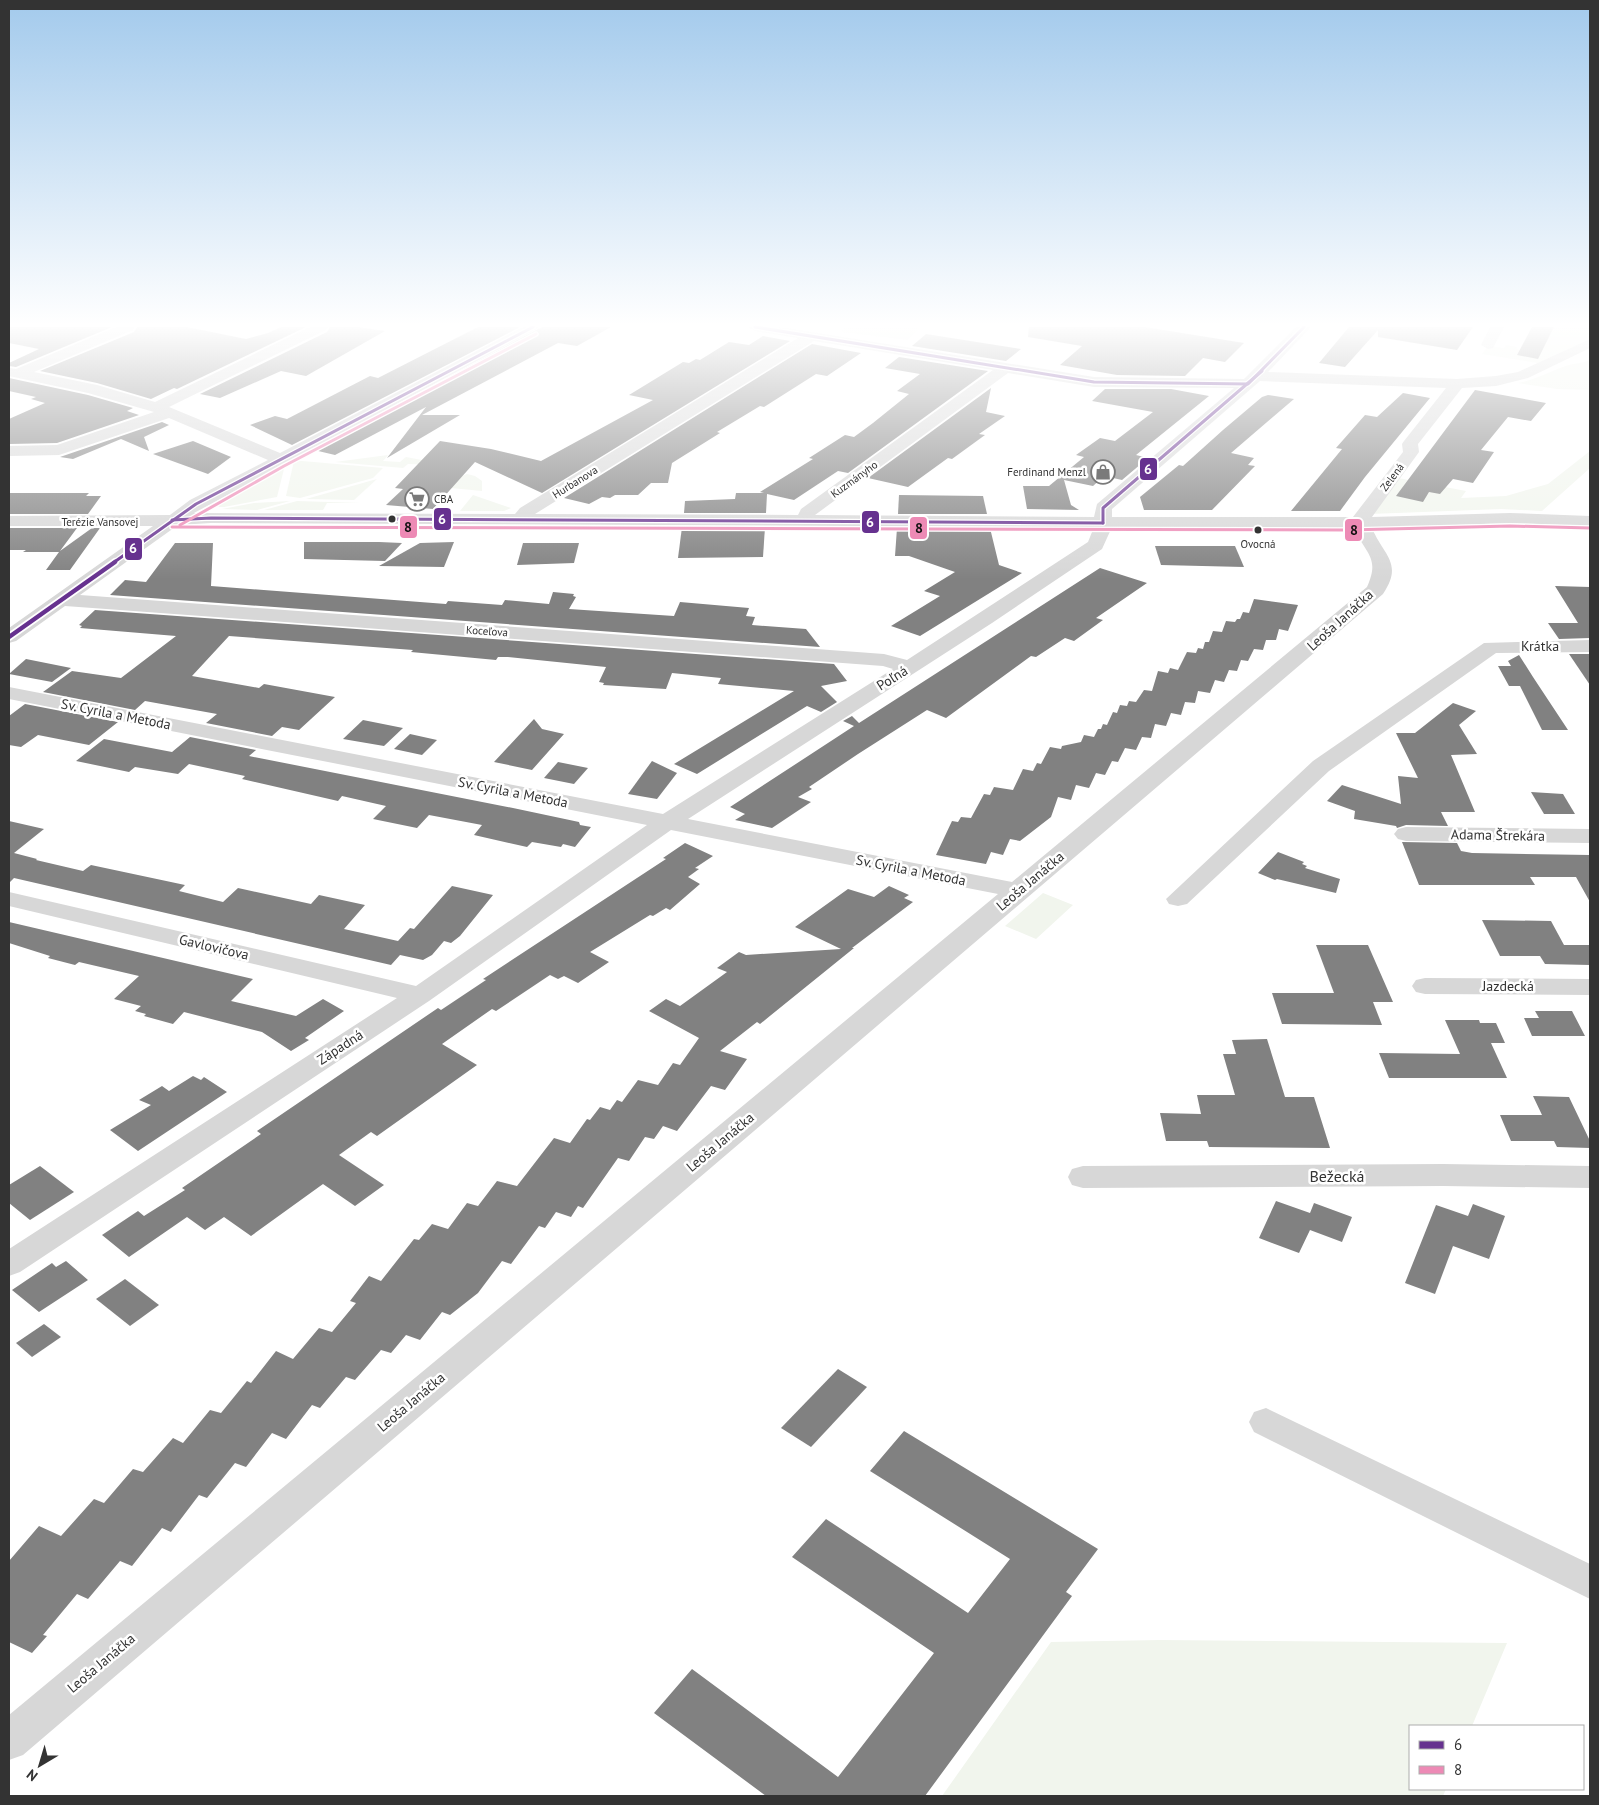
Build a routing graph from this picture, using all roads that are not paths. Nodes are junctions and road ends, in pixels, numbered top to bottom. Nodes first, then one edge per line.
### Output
1 (159, 411) edge
2 (165, 411) edge
3 (372, 411) edge
4 (690, 411) edge
5 (946, 411) edge
6 (1216, 411) edge
7 (1436, 411) edge
8 (9, 451) edge
9 (280, 459) junction
10 (172, 520) junction
11 (519, 520) junction
12 (9, 521) edge
13 (1590, 521) edge
14 (804, 522) junction
15 (1102, 523) junction
16 (1362, 523) junction
17 (63, 600) junction
18 (9, 637) edge
19 (1590, 646) edge
20 (909, 667) junction
21 (9, 693) edge
22 (667, 822) junction
23 (1406, 834) dead end
24 (1590, 836) edge
25 (1018, 891) junction
26 (9, 899) edge
27 (1178, 899) dead end
28 (1425, 986) dead end
29 (1590, 986) edge
30 (420, 995) junction
31 (1083, 1177) dead end
32 (1590, 1177) edge
33 (14, 1255) edge
34 (1266, 1422) dead end
35 (1590, 1582) edge
36 (9, 1741) edge

1 - 8 street
2 - 9 street
3 - 9 street
4 - 11 street, Hurbanova
5 - 14 street, Kuzmányho
6 - 15 street
7 - 16 street, Zelená
9 - 10 street
10 - 11 street, Terézie Vansovej
10 - 12 street, Terézie Vansovej
10 - 17 street
11 - 14 street, Terézie Vansovej
13 - 16 street, Terézie Vansovej
14 - 15 street, Terézie Vansovej
15 - 16 street, Terézie Vansovej
15 - 20 street, Poľná
16 - 25 street, Leoša Janáčka
17 - 18 street
17 - 20 street, Koceľova
19 - 27 street, Krátka
20 - 22 street, Poľná
21 - 22 street, Sv. Cyrila a Metoda
22 - 25 street, Sv. Cyrila a Metoda
22 - 30 street, Západná
23 - 24 street, Adama Štrekára
25 - 36 street, Leoša Janáčka
26 - 30 street, Gavlovičova
28 - 29 street, Jazdecká
30 - 33 street, Západná
31 - 32 street, Bežecká
34 - 35 street

